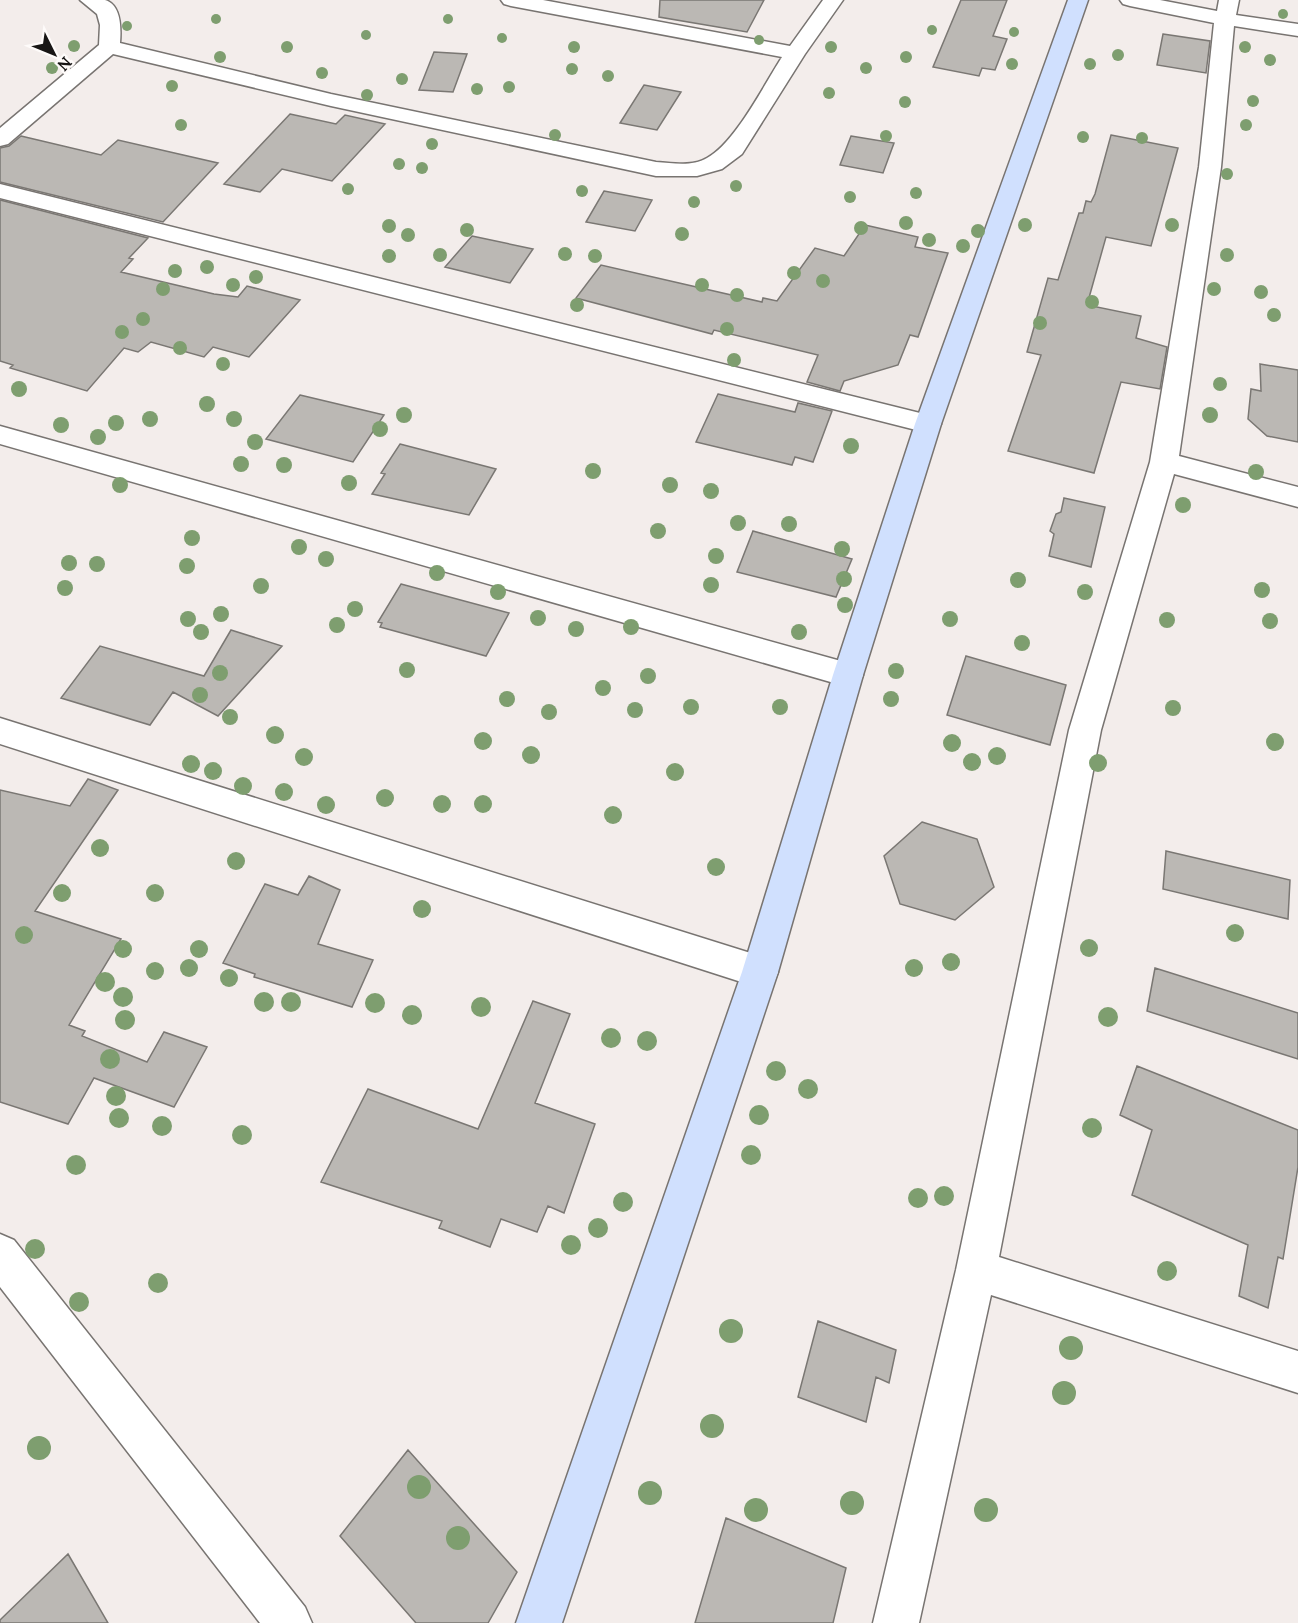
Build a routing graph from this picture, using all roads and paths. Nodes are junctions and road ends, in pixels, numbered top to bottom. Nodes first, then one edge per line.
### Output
1 (511, 0) edge
2 (833, 0) edge
3 (1078, 0) edge
4 (1131, 0) edge
5 (96, 1) edge
6 (1227, 10) edge
7 (1298, 30) edge
8 (109, 47) junction
9 (795, 53) junction
10 (0, 138) edge
11 (0, 191) edge
12 (928, 424) junction
13 (0, 435) edge
14 (1164, 462) junction
15 (1298, 497) edge
16 (848, 675) junction
17 (0, 731) edge
18 (760, 972) junction
19 (0, 1254) edge
20 (976, 1270) junction
21 (1298, 1372) edge
22 (289, 1623) edge
23 (539, 1623) edge
24 (896, 1623) edge

1 - 9 street
2 - 9 street
3 - 12 main road
4 - 6 street
5 - 8 street
6 - 7 street
6 - 14 street
8 - 9 street
8 - 10 street
11 - 12 street
12 - 16 main road
13 - 16 street
14 - 15 street
14 - 20 street
16 - 18 main road
17 - 18 street
18 - 23 main road
19 - 22 street
20 - 21 street
20 - 24 street

